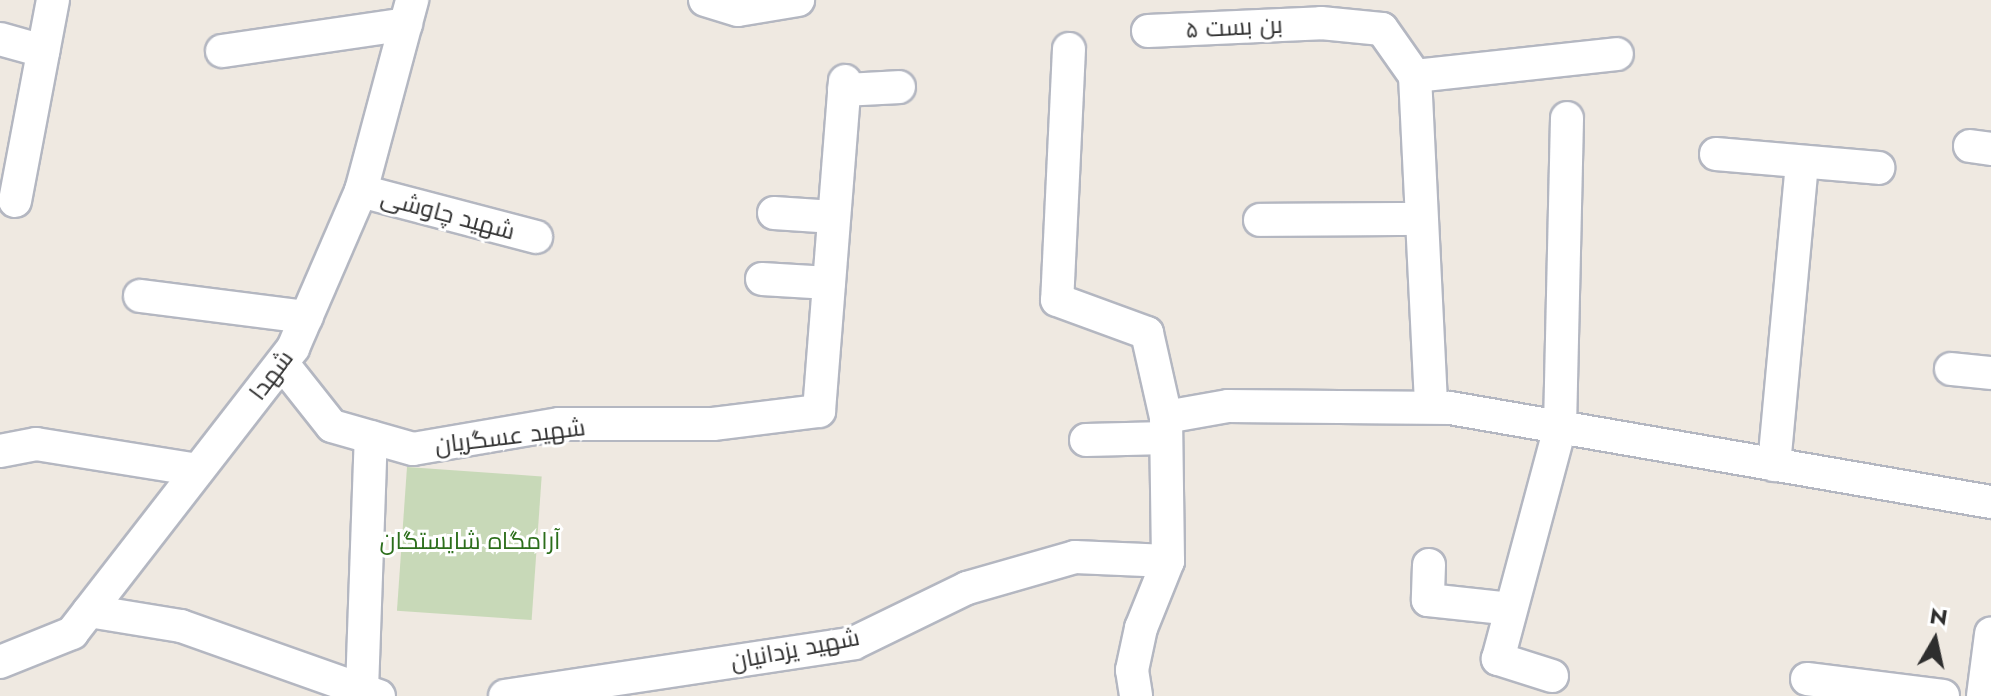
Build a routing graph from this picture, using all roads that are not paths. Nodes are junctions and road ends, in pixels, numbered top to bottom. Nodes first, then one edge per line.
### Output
1 (53, 0) edge
2 (705, 0) edge
3 (798, 0) edge
4 (409, 12) edge
5 (1321, 12) edge
6 (1148, 31) dead end
7 (0, 39) edge
8 (1069, 49) dead end
9 (43, 51) junction
10 (222, 51) dead end
11 (1617, 54) dead end
12 (1415, 76) junction
13 (899, 87) dead end
14 (1567, 118) dead end
15 (1716, 154) dead end
16 (1802, 162) junction
17 (1878, 168) dead end
18 (361, 191) junction
19 (15, 201) dead end
20 (774, 213) dead end
21 (834, 217) junction
22 (1421, 219) junction
23 (1260, 220) dead end
24 (536, 237) dead end
25 (762, 279) dead end
26 (829, 283) junction
27 (140, 296) dead end
28 (307, 317) junction
29 (282, 363) junction
30 (1951, 369) dead end
31 (1991, 373) edge
32 (1431, 407) junction
33 (1560, 427) junction
34 (1166, 428) junction
35 (371, 437) junction
36 (1086, 440) dead end
37 (0, 451) edge
38 (1774, 465) junction
39 (198, 470) junction
40 (1991, 502) edge
41 (1168, 561) junction
42 (1429, 565) dead end
43 (1511, 609) junction
44 (89, 611) junction
45 (1991, 634) edge
46 (0, 662) edge
47 (1552, 676) dead end
48 (1807, 679) dead end
49 (330, 687) edge
50 (370, 693) edge
51 (505, 696) edge
52 (1136, 696) edge
53 (1943, 696) edge
54 (1983, 696) edge

1 - 9 street
2 - 3 street
4 - 10 street
4 - 18 street, شهدا
5 - 6 street, بن بست ۵
5 - 12 street, بن بست ۵
7 - 9 street
8 - 34 street
9 - 19 street
11 - 12 street
12 - 22 street
13 - 21 street
14 - 33 street
15 - 16 street
16 - 17 street
16 - 38 street
18 - 24 street, شهید چاوشی
18 - 28 street, شهدا
20 - 21 street
21 - 26 street
22 - 23 street
22 - 32 street
25 - 26 street
26 - 35 street, شهید عسگریان
27 - 28 street
28 - 29 street, شهدا
29 - 35 street, شهید عسگریان
29 - 39 street, شهدا
30 - 31 street
32 - 33 street
32 - 34 street
33 - 38 street
33 - 43 street
34 - 36 street
34 - 41 street
35 - 50 street
37 - 39 street
38 - 40 street
39 - 44 street, شهدا
41 - 51 street, شهید یزدانیان
41 - 52 street
42 - 43 street
43 - 47 street
44 - 46 street, شهدا
44 - 49 street
45 - 54 street
48 - 53 street
49 - 50 street

